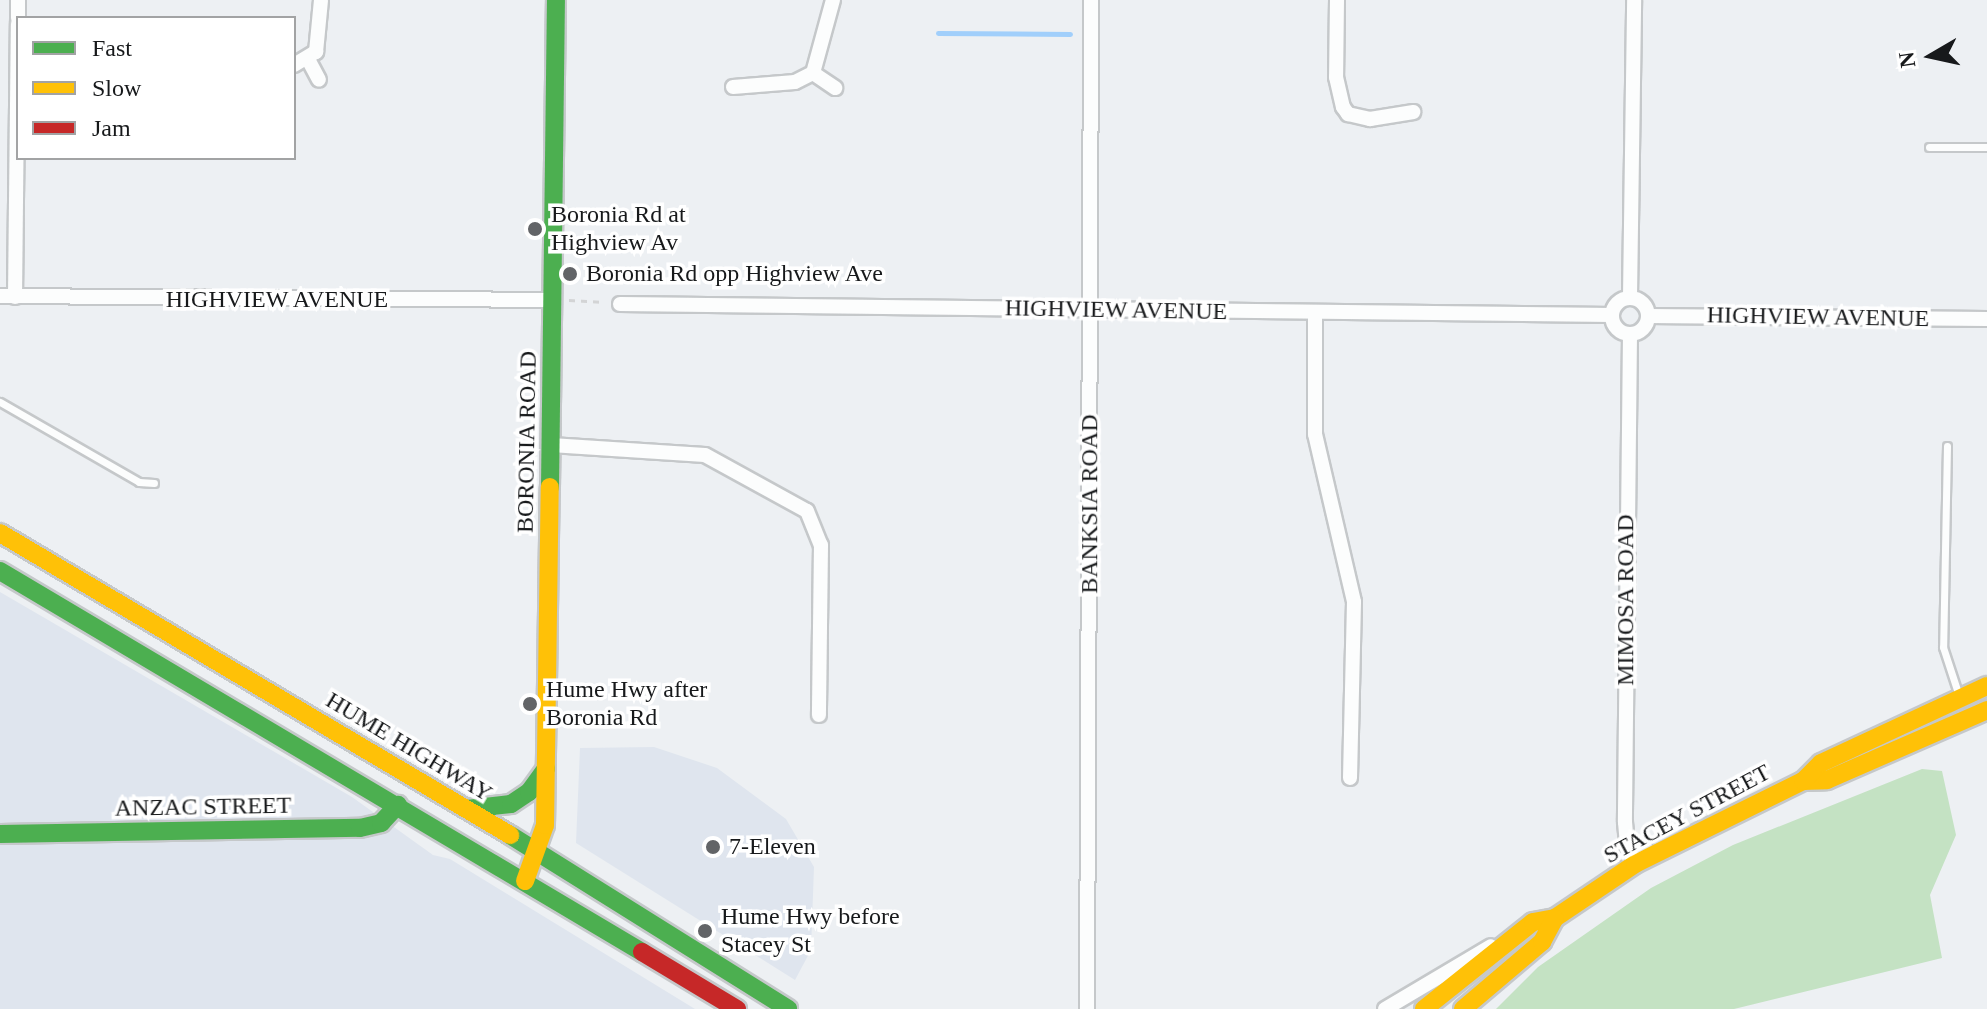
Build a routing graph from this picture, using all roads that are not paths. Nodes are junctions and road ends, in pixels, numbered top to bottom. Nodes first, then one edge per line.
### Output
1 (321, 0) edge
2 (556, 0) edge
3 (833, 0) edge
4 (1091, 0) edge
5 (1337, 0) edge
6 (1634, 0) edge
7 (301, 63) edge
8 (16, 71) edge
9 (813, 73) junction
10 (319, 80) dead end
11 (733, 87) dead end
12 (835, 88) dead end
13 (1413, 112) dead end
14 (1929, 147) dead end
15 (1987, 147) edge
16 (7, 297) edge
17 (1630, 297) junction
18 (553, 300) junction
19 (620, 304) road end
20 (1090, 310) junction
21 (1315, 312) junction
22 (1612, 315) junction
23 (1648, 316) junction
24 (1987, 319) edge
25 (1630, 334) junction
26 (0, 402) edge
27 (551, 445) junction
28 (1947, 446) dead end
29 (154, 483) dead end
30 (0, 533) edge
31 (0, 571) edge
32 (1987, 686) edge
33 (1961, 698) junction
34 (1987, 710) edge
35 (819, 715) dead end
36 (546, 769) junction
37 (1350, 778) dead end
38 (1803, 781) junction
39 (398, 805) junction
40 (467, 809) junction
41 (0, 834) edge
42 (539, 852) junction
43 (1635, 864) junction
44 (525, 881) junction
45 (1555, 918) junction
46 (1520, 931) junction
47 (1388, 1008) edge
48 (737, 1009) edge
49 (788, 1009) edge
50 (1087, 1009) edge
51 (1424, 1009) edge
52 (1463, 1009) edge

1 - 7 street
2 - 18 main road, BORONIA ROAD
3 - 9 street
4 - 20 street, BANKSIA ROAD
5 - 13 street
6 - 17 street
7 - 10 street
8 - 16 street
9 - 11 street
9 - 12 street
14 - 15 lane
16 - 18 street, HIGHVIEW AVENUE
17 - 22 street
17 - 23 street
18 - 27 main road, BORONIA ROAD
19 - 20 street, HIGHVIEW AVENUE
20 - 21 street, HIGHVIEW AVENUE
20 - 50 street, BANKSIA ROAD
21 - 22 street, HIGHVIEW AVENUE
21 - 37 street
22 - 25 street
23 - 24 street, HIGHVIEW AVENUE
23 - 25 street
25 - 43 street, MIMOSA ROAD
26 - 29 lane
27 - 35 street
27 - 36 main road, BORONIA ROAD
28 - 33 lane
30 - 40 main road, HUME HIGHWAY
31 - 39 main road
32 - 33 main road, STACEY STREET
33 - 38 main road, STACEY STREET
34 - 38 main road, STACEY STREET
36 - 40 main road
36 - 42 main road, BORONIA ROAD
38 - 43 main road, STACEY STREET
39 - 41 main road, ANZAC STREET
39 - 44 main road
40 - 42 main road, HUME HIGHWAY
42 - 44 main road, BORONIA ROAD
42 - 49 main road, HUME HIGHWAY
43 - 45 main road, STACEY STREET
44 - 48 main road
45 - 46 main road, STACEY STREET
45 - 52 main road, STACEY STREET
46 - 47 street, STACEY STREET
46 - 51 main road, STACEY STREET

